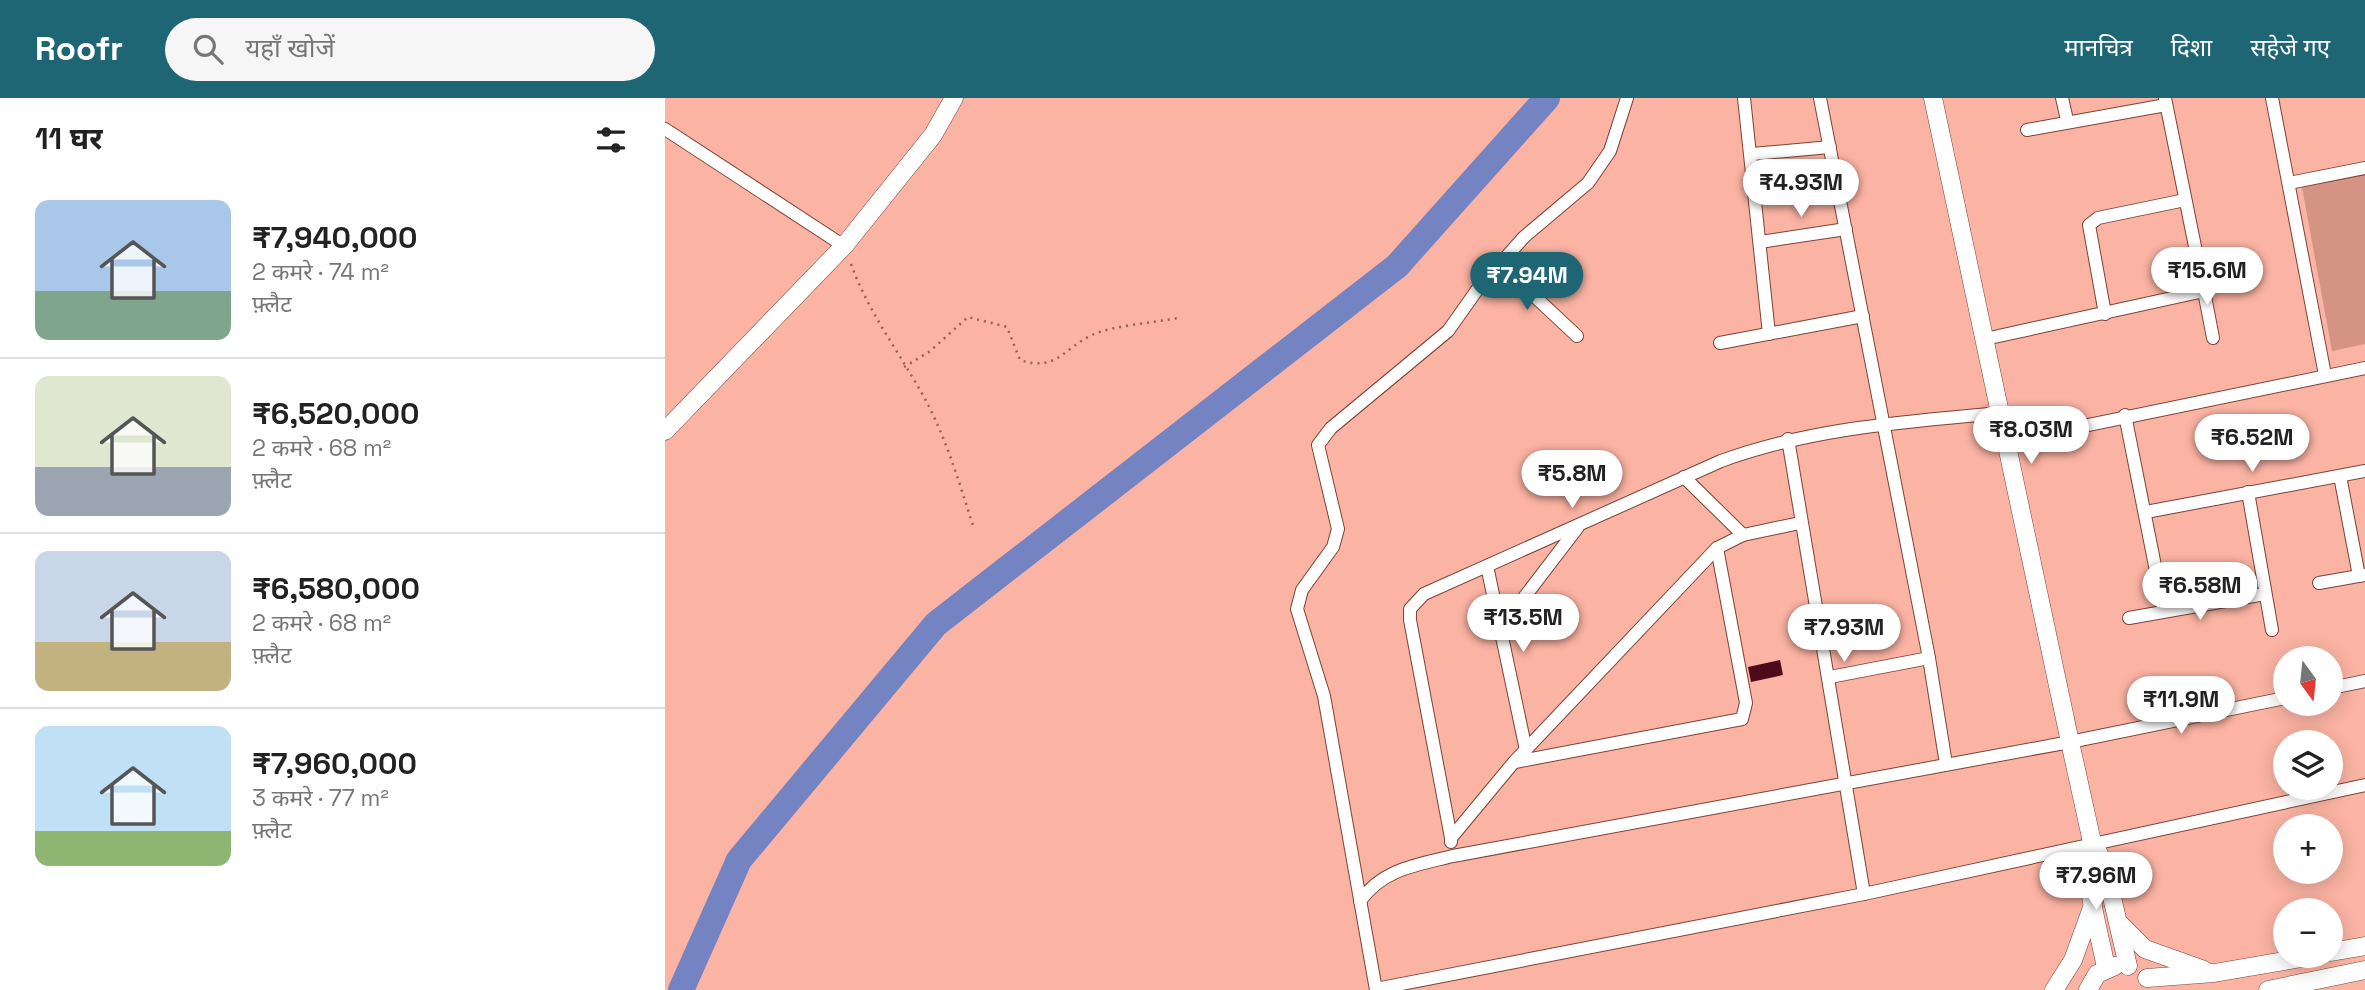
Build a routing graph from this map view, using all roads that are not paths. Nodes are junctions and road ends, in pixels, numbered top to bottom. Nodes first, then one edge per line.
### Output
1 (954, 98) edge
2 (1627, 98) edge
3 (1744, 98) edge
4 (1820, 98) edge
5 (1933, 98) edge
6 (2062, 98) edge
7 (2271, 98) edge
8 (2165, 102) edge
9 (2067, 120) junction
10 (665, 129) edge
11 (2027, 130) dead end
12 (1830, 147) junction
13 (1752, 154) junction
14 (2365, 168) edge
15 (2289, 183) junction
16 (2185, 200) junction
17 (1846, 229) junction
18 (1760, 242) junction
19 (844, 246) junction
20 (1500, 264) junction
21 (2204, 291) junction
22 (2105, 314) junction
23 (1864, 316) junction
24 (1769, 334) junction
25 (1577, 336) dead end
26 (2213, 338) dead end
27 (1985, 339) junction
28 (1720, 343) dead end
29 (2365, 368) edge
30 (2325, 376) junction
31 (2000, 413) junction
32 (2125, 415) junction
33 (1883, 424) junction
34 (665, 431) edge
35 (1788, 439) junction
36 (2006, 442) junction
37 (2365, 471) edge
38 (2340, 476) junction
39 (1684, 477) junction
40 (2248, 492) junction
41 (2146, 512) junction
42 (1800, 523) junction
43 (1581, 524) junction
44 (1743, 535) junction
45 (1717, 548) junction
46 (1487, 566) junction
47 (2362, 576) edge
48 (2319, 583) dead end
49 (2265, 594) junction
50 (2164, 611) junction
51 (2129, 618) dead end
52 (1500, 629) junction
53 (2272, 630) dead end
54 (1929, 658) junction
55 (1830, 677) junction
56 (2365, 681) edge
57 (2343, 686) edge
58 (2273, 700) edge
59 (2070, 742) junction
60 (1526, 750) junction
61 (1514, 762) junction
62 (1946, 764) junction
63 (1845, 782) junction
64 (2365, 785) edge
65 (1451, 838) junction
66 (2092, 842) junction
67 (1453, 856) junction
68 (1864, 894) junction
69 (1360, 901) junction
70 (2094, 902) junction
71 (2118, 921) junction
72 (2365, 946) edge
73 (2343, 950) edge
74 (2273, 962) edge
75 (2128, 966) junction
76 (2106, 968) junction
77 (2365, 970) edge
78 (2214, 972) junction
79 (2150, 984) edge
80 (1376, 989) edge
81 (2054, 990) edge
82 (2088, 990) edge
83 (2268, 990) edge

1 - 19 street
2 - 20 street
3 - 13 street
4 - 12 street
5 - 27 street
6 - 9 street
7 - 15 street
8 - 9 street
8 - 16 street
9 - 11 street
10 - 19 street
12 - 13 street
12 - 17 street
13 - 18 street
14 - 15 street
15 - 30 street
16 - 21 street
16 - 22 street
17 - 18 street
17 - 23 street
18 - 24 street
19 - 34 street
20 - 25 street
20 - 69 street
21 - 22 street
21 - 26 street
22 - 27 street
23 - 24 street
23 - 33 street
24 - 28 street
27 - 31 street
29 - 30 street
30 - 32 street
31 - 33 street
31 - 36 street
32 - 36 street
32 - 41 street
33 - 35 street
33 - 54 street
35 - 39 street
35 - 42 street
36 - 59 street
37 - 38 street
38 - 40 street
38 - 47 street
39 - 43 street
39 - 44 street
40 - 41 street
40 - 49 street
41 - 50 street
42 - 44 street
42 - 55 street
43 - 46 street
43 - 52 street
44 - 45 street
45 - 60 street
45 - 61 street
46 - 52 street
46 - 65 street
47 - 48 street
49 - 50 street
49 - 53 street
50 - 51 street
52 - 60 street
54 - 55 street
54 - 62 street
55 - 63 street
56 - 57 street
58 - 59 street
59 - 62 street
59 - 66 street
60 - 61 street
61 - 65 street
62 - 63 street
63 - 67 street
63 - 68 street
64 - 66 street
65 - 67 street
66 - 68 street
66 - 70 street
66 - 71 street
67 - 69 street
68 - 80 street
69 - 80 street
70 - 76 street
70 - 81 street
71 - 75 street
71 - 78 street
72 - 73 street
74 - 78 street
75 - 76 street
75 - 79 street
76 - 82 street
77 - 83 street
78 - 79 street

